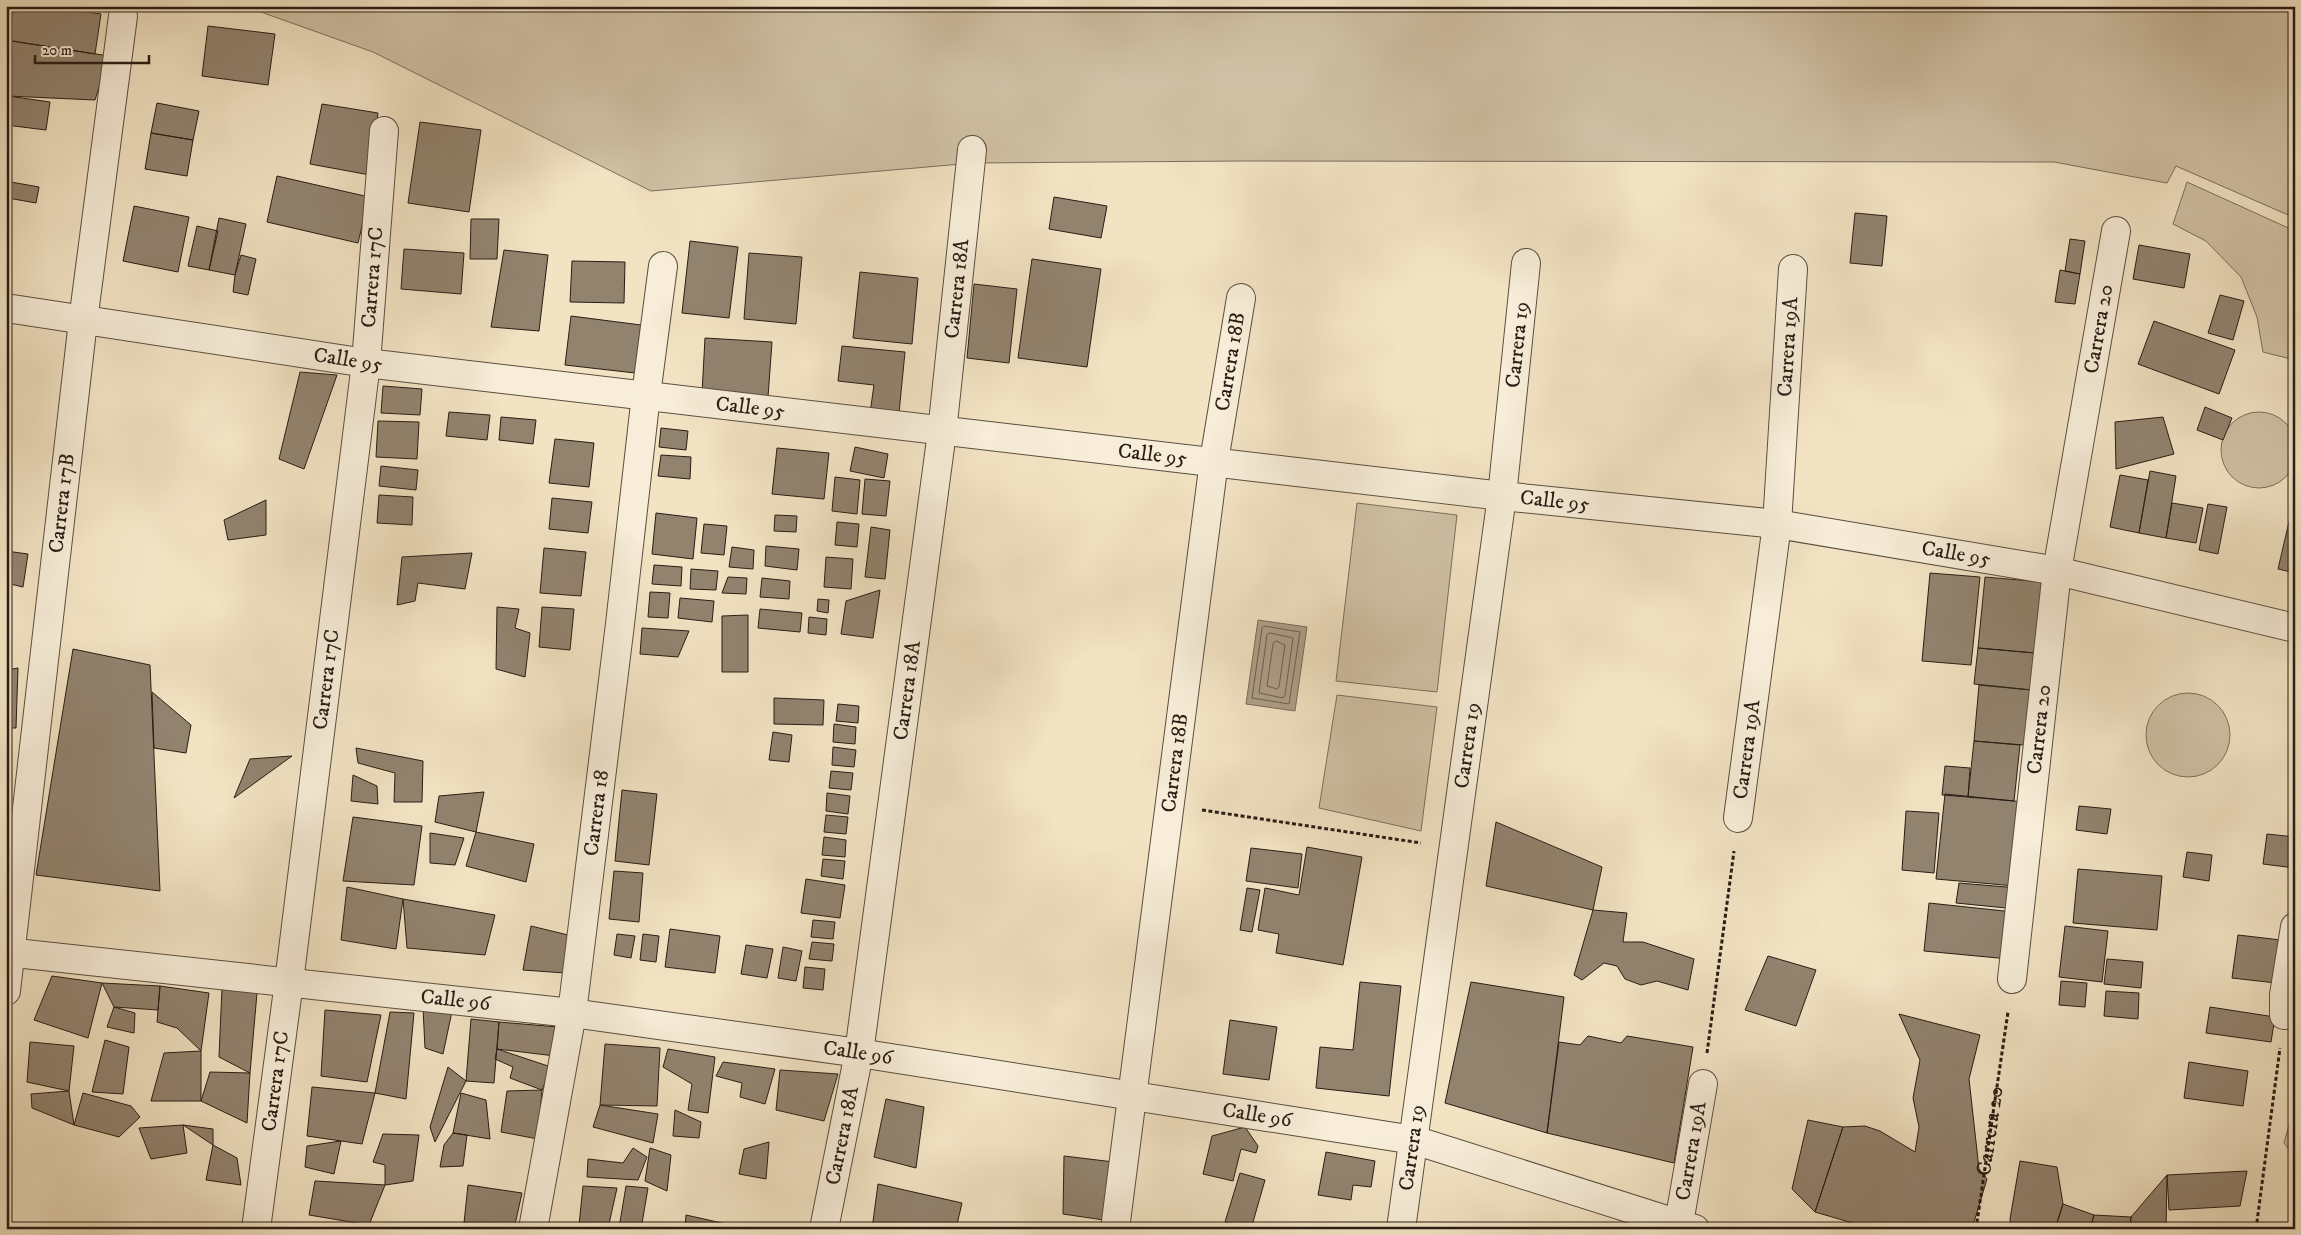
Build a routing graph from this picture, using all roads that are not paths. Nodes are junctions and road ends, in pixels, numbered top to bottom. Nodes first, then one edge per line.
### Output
1 (123, 16) dead end
2 (384, 131) dead end
3 (972, 150) dead end
4 (2116, 231) dead end
5 (1526, 263) dead end
6 (663, 266) dead end
7 (1793, 269) dead end
8 (1241, 298) dead end
9 (6, 308) edge
10 (83, 321) junction
11 (366, 363) junction
12 (646, 395) junction
13 (942, 432) junction
14 (1214, 461) junction
15 (1502, 496) junction
16 (1777, 524) junction
17 (2057, 571) junction
18 (2295, 628) edge
19 (1738, 818) road end
20 (2295, 927) edge
21 (9, 952) edge
22 (2012, 979) road end
23 (290, 982) junction
24 (6, 991) edge
25 (572, 1013) junction
26 (2284, 1015) road end
27 (859, 1053) junction
28 (1703, 1084) road end
29 (1133, 1096) junction
30 (1414, 1140) junction
31 (1684, 1227) edge
32 (256, 1229) edge
33 (533, 1229) edge
34 (824, 1229) edge
35 (1115, 1229) edge
36 (1401, 1229) edge

1 - 10 street, Carrera 17B
2 - 11 street, Carrera 17C
3 - 13 street, Carrera 18A
4 - 17 street, Carrera 20
5 - 15 street, Carrera 19
6 - 12 street, Carrera 18
7 - 16 street, Carrera 19A
8 - 14 street, Carrera 18B
9 - 10 street, Calle 95
10 - 11 street, Calle 95
10 - 21 street, Carrera 17B
11 - 12 street, Calle 95
11 - 23 street, Carrera 17C
12 - 13 street, Calle 95
12 - 25 street, Carrera 18
13 - 14 street, Calle 95
13 - 27 street, Carrera 18A
14 - 15 street, Calle 95
14 - 29 street, Carrera 18B
15 - 16 street, Calle 95
15 - 30 street, Carrera 19
16 - 17 street, Calle 95
16 - 19 street, Carrera 19A
17 - 18 street, Calle 95
17 - 22 street, Carrera 20
20 - 26 street
21 - 23 street, Calle 96
21 - 24 street, Carrera 17B
23 - 25 street, Calle 96
23 - 32 street, Carrera 17C
25 - 27 street, Calle 96
25 - 33 street, Carrera 18
27 - 29 street, Calle 96
27 - 34 street, Carrera 18A
28 - 31 street, Carrera 19A
29 - 30 street, Calle 96
29 - 35 street, Carrera 18B
30 - 31 street, Calle 96
30 - 36 street, Carrera 19

